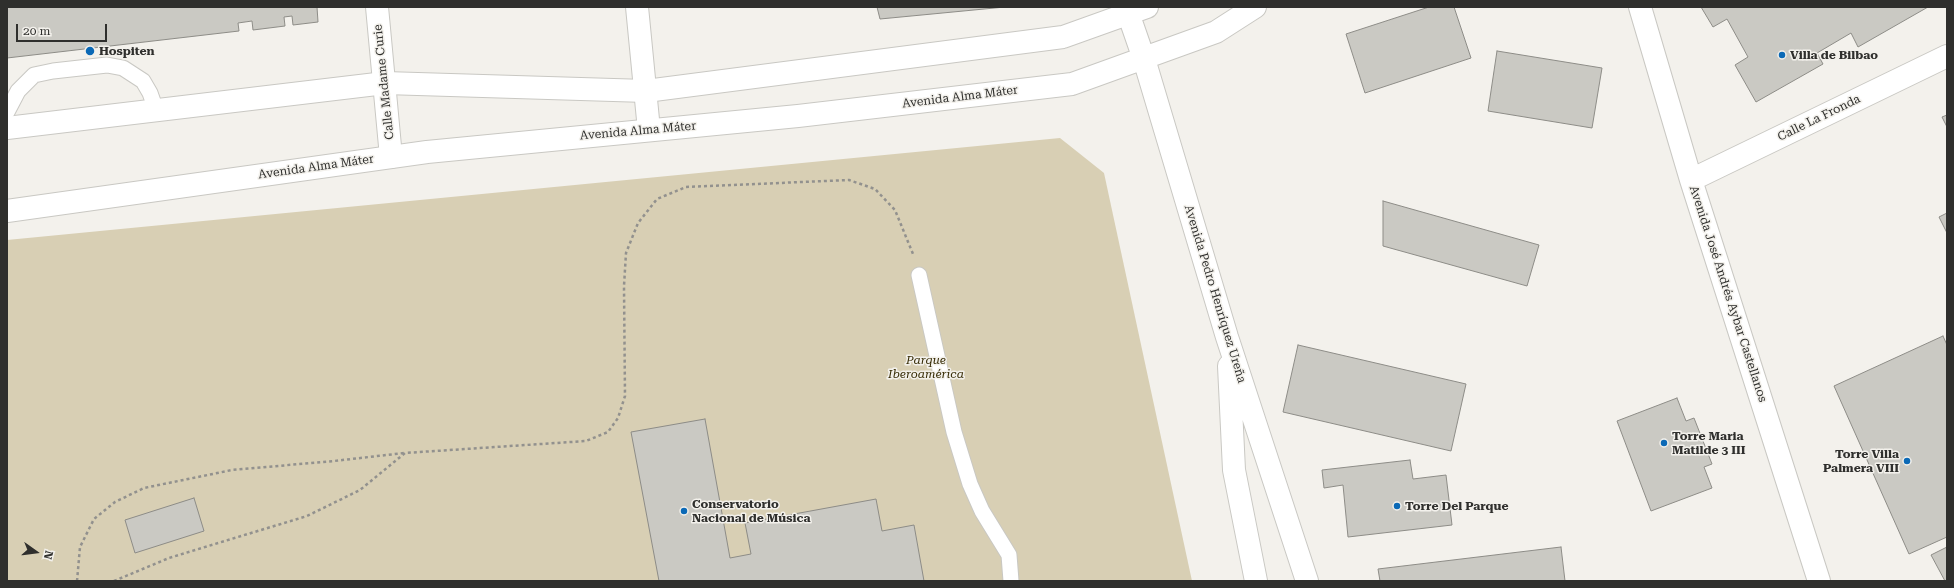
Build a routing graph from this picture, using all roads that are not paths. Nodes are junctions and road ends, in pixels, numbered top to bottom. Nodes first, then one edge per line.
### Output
1 (377, 7) edge
2 (637, 7) edge
3 (1255, 7) edge
4 (1640, 7) edge
5 (1134, 10) edge
6 (1947, 56) edge
7 (1144, 59) junction
8 (385, 83) junction
9 (646, 91) junction
10 (156, 110) junction
11 (7, 112) edge
12 (7, 128) edge
13 (648, 130) junction
14 (391, 157) junction
15 (1691, 180) junction
16 (7, 211) edge
17 (918, 275) road end
18 (1227, 337) junction
19 (1012, 581) edge
20 (1256, 581) edge
21 (1307, 581) edge
22 (1819, 581) edge

1 - 8 main road, Calle Madame Curie
2 - 9 main road
3 - 7 main road, Avenida Alma Máter
4 - 15 main road, Avenida José Andrés Aybar Castellanos
5 - 7 main road, Avenida Pedro Henríquez Ureña
5 - 9 main road
6 - 15 main road, Calle La Fronda
7 - 13 main road, Avenida Alma Máter
7 - 18 main road, Avenida Pedro Henríquez Ureña
8 - 9 main road
8 - 10 main road
8 - 14 main road, Calle Madame Curie
9 - 13 main road
10 - 11 lane
10 - 12 main road
13 - 14 main road, Avenida Alma Máter
14 - 16 main road, Avenida Alma Máter
15 - 22 main road, Avenida José Andrés Aybar Castellanos
17 - 19 lane
18 - 20 main road
18 - 21 main road, Avenida Pedro Henríquez Ureña

